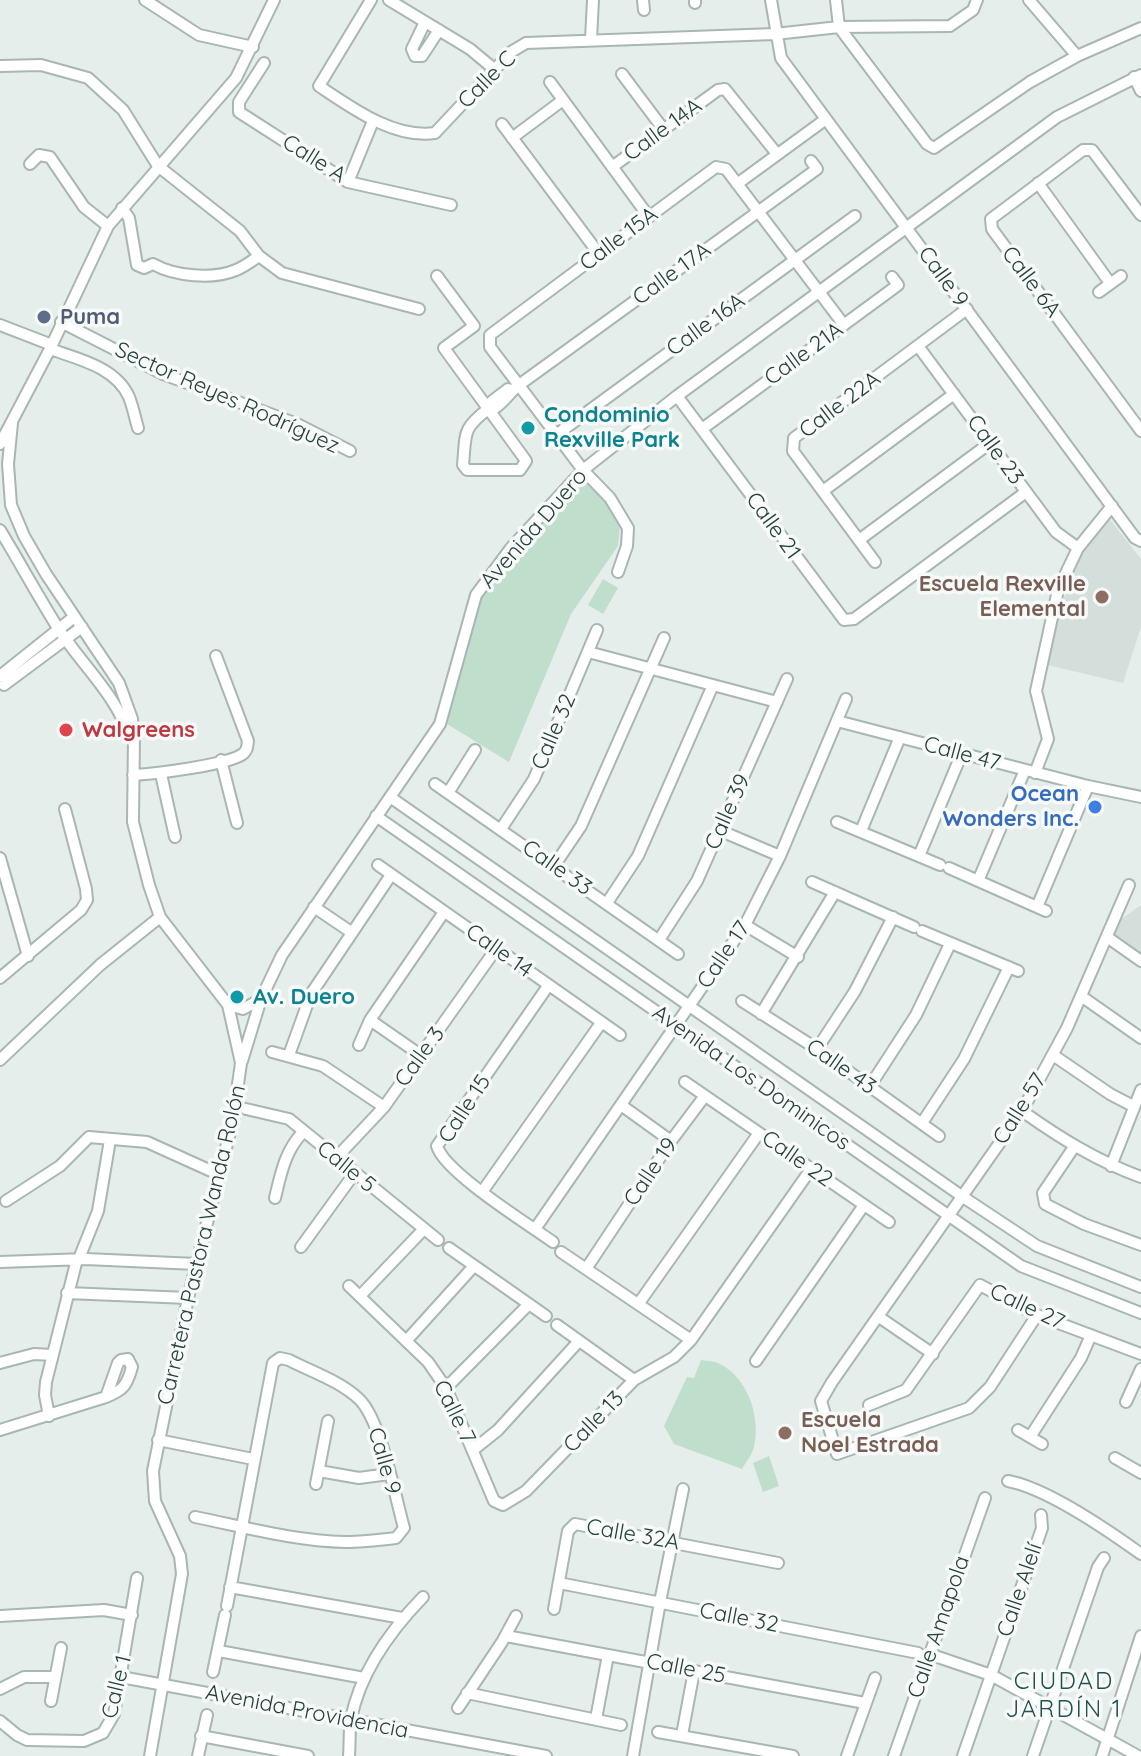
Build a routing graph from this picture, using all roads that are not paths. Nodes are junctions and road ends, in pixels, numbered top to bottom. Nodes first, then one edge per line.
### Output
1 (145, 0) edge
2 (274, 0) edge
3 (371, 0) edge
4 (389, 0) edge
5 (593, 0) edge
6 (771, 0) edge
7 (836, 0) edge
8 (977, 0) edge
9 (1029, 0) edge
10 (425, 22) junction
11 (839, 27) junction
12 (1141, 28) edge
13 (439, 30) junction
14 (775, 34) junction
15 (591, 39) junction
16 (253, 47) junction
17 (1077, 56) junction
18 (264, 63) dead end
19 (0, 66) edge
20 (494, 69) junction
21 (622, 74) dead end
22 (1138, 76) edge
23 (550, 82) dead end
24 (1141, 91) edge
25 (563, 100) junction
26 (826, 119) junction
27 (373, 121) junction
28 (502, 124) dead end
29 (664, 130) junction
30 (512, 138) junction
31 (777, 154) junction
32 (811, 161) dead end
33 (30, 164) dead end
34 (158, 166) junction
35 (612, 167) junction
36 (348, 182) junction
37 (1038, 183) junction
38 (737, 184) junction
39 (451, 205) dead end
40 (122, 208) junction
41 (758, 212) junction
42 (1141, 215) edge
43 (855, 216) dead end
44 (649, 217) junction
45 (108, 226) junction
46 (905, 226) junction
47 (599, 254) junction
48 (259, 256) junction
49 (794, 260) junction
50 (437, 276) dead end
51 (1121, 276) dead end
52 (892, 277) dead end
53 (1110, 283) junction
54 (818, 291) junction
55 (1099, 292) dead end
56 (419, 309) dead end
57 (967, 309) junction
58 (61, 322) junction
59 (0, 325) edge
60 (844, 325) junction
61 (918, 346) junction
62 (51, 347) junction
63 (516, 388) junction
64 (954, 394) junction
65 (677, 396) junction
66 (489, 408) junction
67 (12, 423) junction
68 (138, 428) dead end
69 (702, 429) junction
70 (1141, 431) edge
71 (556, 435) junction
72 (990, 443) junction
73 (0, 444) edge
74 (350, 451) dead end
75 (583, 470) junction
76 (823, 491) junction
77 (1026, 492) junction
78 (5, 495) edge
79 (1112, 506) junction
80 (0, 530) edge
81 (859, 540) junction
82 (1141, 541) edge
83 (1078, 548) junction
84 (875, 562) dead end
85 (618, 572) dead end
86 (74, 617) junction
87 (82, 627) junction
88 (59, 629) junction
89 (597, 630) dead end
90 (664, 638) dead end
91 (66, 639) junction
92 (588, 652) junction
93 (216, 656) dead end
94 (651, 669) junction
95 (787, 679) dead end
96 (2, 680) edge
97 (713, 685) junction
98 (846, 699) dead end
99 (777, 702) junction
100 (837, 721) junction
101 (900, 737) junction
102 (475, 750) dead end
103 (132, 752) junction
104 (962, 753) junction
105 (221, 760) junction
106 (1030, 771) junction
107 (161, 774) junction
108 (133, 775) junction
109 (435, 784) dead end
110 (1088, 786) junction
111 (448, 793) junction
112 (390, 797) junction
113 (1141, 797) edge
114 (65, 809) dead end
115 (376, 816) junction
116 (837, 822) dead end
117 (237, 823) dead end
118 (501, 829) junction
119 (721, 831) junction
120 (861, 831) junction
121 (175, 837) dead end
122 (780, 856) junction
123 (919, 856) junction
124 (0, 858) edge
125 (378, 865) dead end
126 (554, 866) junction
127 (391, 875) junction
128 (978, 881) junction
129 (812, 882) dead end
130 (1129, 885) dead end
131 (835, 892) junction
132 (607, 903) junction
133 (314, 907) junction
134 (444, 912) junction
135 (160, 917) junction
136 (893, 917) junction
137 (745, 925) junction
138 (351, 932) junction
139 (1107, 937) junction
140 (659, 940) junction
141 (950, 944) junction
142 (496, 949) junction
143 (678, 954) dead end
144 (28, 956) junction
145 (798, 957) junction
146 (1141, 961) edge
147 (0, 978) edge
148 (548, 986) junction
149 (1081, 996) junction
150 (261, 999) junction
151 (742, 1001) dead end
152 (228, 1005) junction
153 (690, 1005) junction
154 (761, 1014) junction
155 (370, 1020) junction
156 (601, 1023) junction
157 (676, 1025) junction
158 (620, 1035) dead end
159 (1141, 1038) edge
160 (359, 1045) dead end
161 (817, 1049) junction
162 (272, 1052) dead end
163 (289, 1055) junction
164 (1053, 1055) junction
165 (422, 1056) junction
166 (0, 1060) edge
167 (241, 1063) junction
168 (685, 1082) dead end
169 (870, 1086) junction
170 (1141, 1090) edge
171 (704, 1097) junction
172 (621, 1105) junction
173 (1133, 1106) junction
174 (253, 1107) dead end
175 (384, 1107) junction
176 (1022, 1111) junction
177 (922, 1123) junction
178 (303, 1132) junction
179 (759, 1133) junction
180 (939, 1136) dead end
181 (110, 1140) junction
182 (671, 1141) junction
183 (1074, 1147) junction
184 (336, 1158) junction
185 (1111, 1166) junction
186 (811, 1169) junction
187 (354, 1174) junction
188 (220, 1175) junction
189 (1141, 1177) edge
190 (482, 1192) junction
191 (963, 1197) junction
192 (275, 1198) dead end
193 (6, 1201) dead end
194 (864, 1205) junction
195 (949, 1217) junction
196 (889, 1222) dead end
197 (535, 1229) junction
198 (423, 1230) junction
199 (438, 1240) dead end
200 (553, 1242) dead end
201 (1141, 1245) edge
202 (301, 1247) dead end
203 (449, 1248) dead end
204 (561, 1252) dead end
205 (0, 1262) edge
206 (196, 1264) junction
207 (474, 1266) junction
208 (586, 1269) junction
209 (349, 1286) dead end
210 (1141, 1287) edge
211 (67, 1293) junction
212 (360, 1296) junction
213 (188, 1298) junction
214 (639, 1303) junction
215 (529, 1304) junction
216 (1141, 1313) edge
217 (1037, 1315) junction
218 (546, 1316) dead end
219 (879, 1317) junction
220 (557, 1325) dead end
221 (1091, 1335) junction
222 (407, 1340) junction
223 (691, 1340) junction
224 (579, 1341) junction
225 (933, 1354) junction
226 (1141, 1354) edge
227 (52, 1355) junction
228 (756, 1361) dead end
229 (0, 1363) edge
230 (1141, 1369) edge
231 (634, 1380) junction
232 (446, 1388) junction
233 (106, 1397) dead end
234 (1126, 1402) dead end
235 (869, 1405) dead end
236 (49, 1416) junction
237 (328, 1421) dead end
238 (0, 1430) edge
239 (1018, 1430) dead end
240 (1030, 1437) junction
241 (158, 1440) junction
242 (1042, 1444) dead end
243 (473, 1450) junction
244 (1115, 1458) dead end
245 (253, 1459) junction
246 (319, 1471) junction
247 (1141, 1473) edge
248 (389, 1474) junction
249 (1008, 1481) dead end
250 (316, 1484) dead end
251 (683, 1489) dead end
252 (985, 1498) dead end
253 (498, 1503) joint
254 (1041, 1515) dead end
255 (195, 1517) dead end
256 (242, 1526) junction
257 (671, 1541) junction
258 (1141, 1553) edge
259 (1104, 1558) dead end
260 (778, 1563) dead end
261 (137, 1578) dead end
262 (559, 1583) junction
263 (230, 1587) junction
264 (423, 1597) dead end
265 (660, 1602) junction
266 (554, 1609) dead end
267 (132, 1615) junction
268 (0, 1616) edge
269 (516, 1616) dead end
270 (402, 1618) junction
271 (506, 1636) junction
272 (1141, 1636) edge
273 (61, 1648) dead end
274 (219, 1651) junction
275 (924, 1653) junction
276 (608, 1655) junction
277 (648, 1662) junction
278 (694, 1671) junction
279 (213, 1672) dead end
280 (991, 1675) junction
281 (55, 1677) junction
282 (121, 1677) junction
283 (364, 1678) junction
284 (875, 1678) dead end
285 (163, 1685) junction
286 (0, 1689) edge
287 (467, 1693) junction
288 (51, 1701) dead end
289 (865, 1703) junction
290 (1049, 1707) junction
291 (458, 1708) dead end
292 (207, 1715) dead end
293 (351, 1719) junction
294 (596, 1719) junction
295 (0, 1721) edge
296 (621, 1725) dead end
297 (658, 1732) dead end
298 (682, 1735) junction
299 (201, 1736) junction
300 (1108, 1739) junction
301 (150, 1756) edge
302 (198, 1756) edge
303 (308, 1756) edge
304 (349, 1756) edge
305 (546, 1756) edge
306 (633, 1756) edge
307 (793, 1756) edge
308 (847, 1756) edge
309 (894, 1756) edge
310 (963, 1756) edge
311 (1033, 1756) edge
312 (1102, 1756) edge
313 (1138, 1756) edge

1 - 16 street
2 - 16 street, Carretera Pastora Wanda Rolón
3 - 27 street, Calle C
4 - 10 street
5 - 15 street
6 - 14 street, Calle 9
7 - 11 street
8 - 11 street, Calle C
9 - 17 street
10 - 13 street
10 - 13 street
11 - 14 street, Calle C
11 - 17 street
12 - 17 street
13 - 20 street
14 - 15 street, Calle C
14 - 26 street, Calle 9
15 - 20 street, Calle C
16 - 34 street, Carretera Pastora Wanda Rolón
18 - 36 street, Calle A
19 - 34 street
20 - 27 street, Calle C
21 - 29 street
22 - 24 street
22 - 46 street, Avenida Duero
23 - 25 street
25 - 30 street
25 - 35 street
26 - 31 street
26 - 46 street, Calle 9
27 - 36 street
28 - 30 street
29 - 31 street, Calle 14A
29 - 35 street, Calle 14A
30 - 47 street
31 - 38 street
32 - 41 street, Calle 17A
33 - 45 street
34 - 40 street, Carretera Pastora Wanda Rolón
34 - 48 street
35 - 44 street
36 - 39 street, Calle A
37 - 42 street, Calle 6A
37 - 53 street
37 - 70 street, Calle 6A
38 - 41 street
38 - 44 street, Calle 15A
40 - 45 street, Carretera Pastora Wanda Rolón
40 - 48 street
41 - 49 street
41 - 63 street, Calle 17A
43 - 49 street, Calle 16A
44 - 47 street, Calle 15A
45 - 58 street, Carretera Pastora Wanda Rolón
46 - 54 street, Avenida Duero
46 - 57 street, Calle 9
47 - 63 street, Calle 15A
48 - 56 street
49 - 54 street
49 - 71 street, Calle 16A
50 - 66 street
51 - 53 street
52 - 60 street, Calle 21A
53 - 55 street
54 - 60 street
54 - 65 street, Avenida Duero
57 - 61 street, Calle 22A
57 - 79 street, Calle 9
58 - 62 street, Carretera Pastora Wanda Rolón
58 - 74 street, Sector Reyes Rodríguez
59 - 62 street
60 - 69 street, Calle 21A
61 - 64 street, Calle 23
61 - 76 street, Calle 22A
62 - 67 street, Carretera Pastora Wanda Rolón
62 - 68 street
63 - 66 street, Calle 17A
63 - 71 street, Calle 15A
64 - 72 street, Calle 23
64 - 76 street
65 - 69 street, Calle 21
65 - 75 street, Avenida Duero
66 - 66 street
67 - 73 street, Carretera Pastora Wanda Rolón
67 - 78 street, Carretera Pastora Wanda Rolón
69 - 77 street, Calle 21
71 - 75 street, Calle 15A
72 - 77 street, Calle 23
72 - 81 street
75 - 85 street, Calle 15A
75 - 112 street, Avenida Duero
76 - 81 street, Calle 22A
77 - 83 street, Calle 23
78 - 86 street, Carretera Pastora Wanda Rolón
79 - 82 street, Calle 9
79 - 83 street
80 - 88 street, Carretera Pastora Wanda Rolón
81 - 84 street, Calle 22A
83 - 106 street
86 - 87 street, Carretera Pastora Wanda Rolón
86 - 88 street
87 - 91 street
87 - 103 street, Carretera Pastora Wanda Rolón
88 - 91 street, Carretera Pastora Wanda Rolón
88 - 96 street
89 - 92 street, Calle 32
90 - 94 street
91 - 96 street
91 - 103 street, Carretera Pastora Wanda Rolón
92 - 94 street
92 - 118 street, Calle 32
93 - 105 street
94 - 97 street
94 - 126 street
95 - 99 street, Calle 39
97 - 99 street
97 - 132 street
98 - 100 street, Calle 17
99 - 119 street, Calle 39
100 - 101 street, Calle 47
100 - 122 street, Calle 17
101 - 104 street, Calle 47
101 - 120 street
102 - 111 street
103 - 108 street, Carretera Pastora Wanda Rolón
104 - 106 street, Calle 47
104 - 123 street
105 - 107 street
105 - 117 street
106 - 110 street, Calle 47
106 - 128 street
107 - 108 street
107 - 121 street
108 - 135 street, Carretera Pastora Wanda Rolón
109 - 111 street, Calle 33
110 - 113 street, Calle 47
110 - 128 street
111 - 118 street, Calle 33
112 - 115 street, Avenida Duero
112 - 153 street, Avenida Los Dominicos
114 - 144 street
115 - 133 street, Avenida Duero
115 - 157 street, Avenida Los Dominicos
116 - 120 street
118 - 126 street, Calle 33
119 - 122 street
119 - 140 street, Calle 39
120 - 123 street
122 - 137 street, Calle 17
123 - 128 street
124 - 144 street
125 - 127 street, Calle 14
126 - 132 street, Calle 33
127 - 134 street, Calle 14
127 - 138 street
129 - 131 street
130 - 139 street, Calle 57
131 - 136 street
131 - 145 street
132 - 140 street, Calle 33
133 - 138 street
133 - 150 street, Avenida Duero
134 - 142 street, Calle 14
134 - 155 street
135 - 152 street, Carretera Pastora Wanda Rolón
135 - 166 street
136 - 141 street
136 - 161 street
137 - 145 street
137 - 153 street, Calle 17
138 - 163 street
139 - 146 street
139 - 149 street, Calle 57
140 - 143 street, Calle 33
141 - 169 street
141 - 177 street
142 - 148 street, Calle 14
142 - 165 street, Calle 3
144 - 147 street
145 - 154 street
148 - 156 street, Calle 14
148 - 190 street, Calle 15
149 - 159 street
149 - 164 street, Calle 57
150 - 152 street
150 - 167 street, Avenida Duero
151 - 154 street, Calle 43
152 - 167 street, Carretera Pastora Wanda Rolón
153 - 157 street, Calle 17
153 - 191 street, Avenida Los Dominicos
154 - 161 street, Calle 43
155 - 160 street
155 - 165 street
156 - 158 street, Calle 14
156 - 190 street
157 - 172 street, Calle 17
157 - 195 street, Avenida Los Dominicos
161 - 169 street, Calle 43
162 - 163 street
163 - 175 street
164 - 173 street
164 - 176 street, Calle 57
165 - 175 street, Calle 3
167 - 188 street, Carretera Pastora Wanda Rolón
168 - 171 street
169 - 177 street, Calle 43
170 - 173 street
171 - 179 street, Calle 22
171 - 182 street, Calle 19
172 - 182 street
172 - 197 street, Calle 17
173 - 185 street
174 - 178 street, Calle 5
175 - 184 street, Calle 3
176 - 183 street
176 - 191 street, Calle 57
177 - 180 street, Calle 43
178 - 184 street, Calle 5
178 - 192 street
179 - 186 street, Calle 22
179 - 214 street
181 - 188 street
181 - 193 street
181 - 211 street
182 - 208 street, Calle 19
183 - 185 street
183 - 201 street
184 - 187 street, Calle 5
185 - 189 street
186 - 194 street, Calle 22
186 - 223 street
187 - 198 street, Calle 5
187 - 202 street
188 - 206 street, Carretera Pastora Wanda Rolón
190 - 197 street, Calle 15
191 - 195 street, Calle 57
191 - 210 street, Avenida Los Dominicos
194 - 196 street, Calle 22
194 - 228 street
195 - 216 street, Avenida Los Dominicos
195 - 219 street
197 - 200 street, Calle 15
198 - 199 street, Calle 5
198 - 212 street
203 - 207 street
204 - 208 street
205 - 206 street
206 - 213 street, Carretera Pastora Wanda Rolón
207 - 215 street
207 - 222 street
208 - 214 street
209 - 212 street, Calle 7
211 - 213 street
211 - 227 street
212 - 222 street, Calle 7
213 - 241 street, Carretera Pastora Wanda Rolón
214 - 223 street
215 - 218 street
215 - 232 street
217 - 219 street
217 - 221 street, Calle 27
217 - 225 street, Calle 27
219 - 225 street
220 - 224 street
221 - 226 street, Calle 27
221 - 240 street
222 - 232 street, Calle 7
223 - 231 street, Calle 13
224 - 231 street
224 - 243 street
225 - 235 street, Calle 27
227 - 229 street
227 - 236 street
230 - 234 street
231 - 253 street, Calle 13
232 - 243 street, Calle 7
233 - 236 street
236 - 238 street
237 - 246 street
239 - 240 street
240 - 242 street
241 - 245 street
241 - 285 street, Carretera Pastora Wanda Rolón
243 - 253 street, Calle 7
244 - 247 street
245 - 248 street, Calle 9
245 - 256 street, Calle 9
246 - 248 street
246 - 250 street
248 - 256 street, Calle 9
249 - 258 street
251 - 257 street
252 - 275 street, Calle Amapola
254 - 280 street, Calle Alelí
255 - 256 street, Calle 9
256 - 263 street, Calle 9
257 - 260 street, Calle 32A
257 - 262 street, Calle 32A
257 - 265 street
259 - 290 street
261 - 267 street, Calle 1
262 - 265 street, Calle 32
262 - 266 street, Calle 32A
263 - 270 street
263 - 274 street, Calle 9
264 - 270 street
265 - 275 street, Calle 32
265 - 277 street
267 - 268 street
267 - 282 street, Calle 1
269 - 271 street
270 - 283 street
271 - 276 street, Calle 25
271 - 287 street
272 - 300 street
273 - 281 street
274 - 279 street, Calle 9
274 - 283 street
275 - 280 street, Calle 32
275 - 309 street, Calle Amapola
276 - 277 street, Calle 25
276 - 294 street
277 - 278 street, Calle 25
277 - 306 street
278 - 289 street, Calle 25
278 - 298 street
280 - 290 street, Calle 32
280 - 310 street, Calle Alelí
281 - 286 street
281 - 288 street
282 - 285 street, Avenida Providencia
282 - 295 street, Calle 1
283 - 293 street
284 - 289 street
285 - 293 street, Avenida Providencia
285 - 301 street, Carretera Pastora Wanda Rolón
287 - 291 street
287 - 294 street
289 - 308 street
290 - 300 street, Calle 32
290 - 311 street
292 - 299 street
293 - 304 street
293 - 305 street, Avenida Providencia
294 - 296 street
297 - 298 street
298 - 307 street
299 - 302 street
299 - 303 street
300 - 312 street
300 - 313 street, Calle 32

